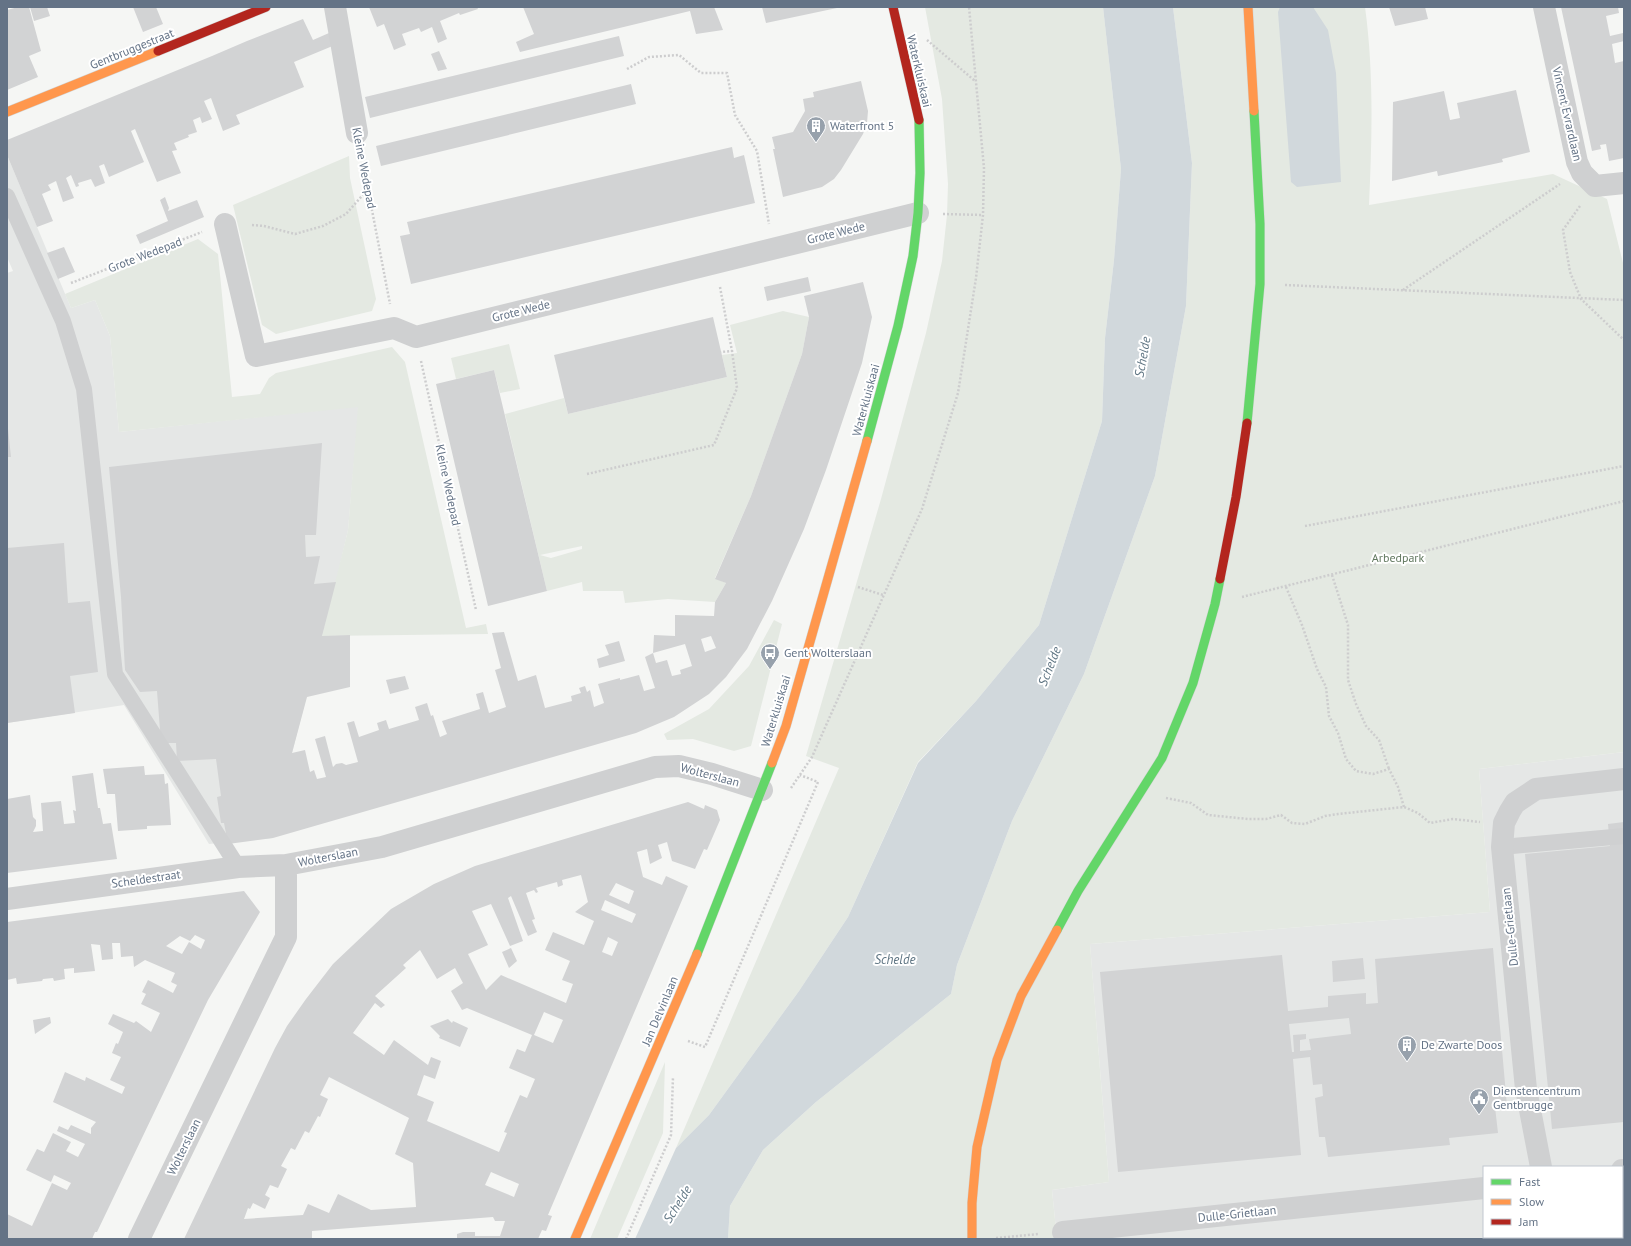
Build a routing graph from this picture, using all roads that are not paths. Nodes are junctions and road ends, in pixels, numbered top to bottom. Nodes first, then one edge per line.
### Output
1 (266, 7) edge
2 (335, 7) edge
3 (892, 7) edge
4 (1248, 7) edge
5 (1544, 7) edge
6 (7, 112) edge
7 (357, 133) road end
8 (1624, 183) edge
9 (7, 196) edge
10 (918, 213) junction
11 (225, 224) road end
12 (1624, 779) edge
13 (762, 790) junction
14 (1624, 836) edge
15 (1502, 847) junction
16 (286, 864) junction
17 (238, 867) junction
18 (7, 899) edge
19 (1541, 1166) edge
20 (1483, 1188) edge
21 (1063, 1232) road end
22 (139, 1239) edge
23 (575, 1239) edge
24 (972, 1239) edge

1 - 6 street, Gentbruggestraat
2 - 7 street, Kleine Wedepad
3 - 10 street, Waterkluiskaai
4 - 24 street
5 - 8 street, Vincent Evrardlaan
9 - 17 lane
10 - 11 street, Grote Wede
10 - 13 street, Waterkluiskaai
12 - 15 street, Dulle-Grietlaan
13 - 16 street, Wolterslaan
13 - 23 street, Jan Delvinlaan
14 - 15 lane
15 - 19 street, Dulle-Grietlaan
16 - 17 street, Scheldestraat
16 - 22 street, Wolterslaan
17 - 18 street, Scheldestraat
20 - 21 street, Dulle-Grietlaan

